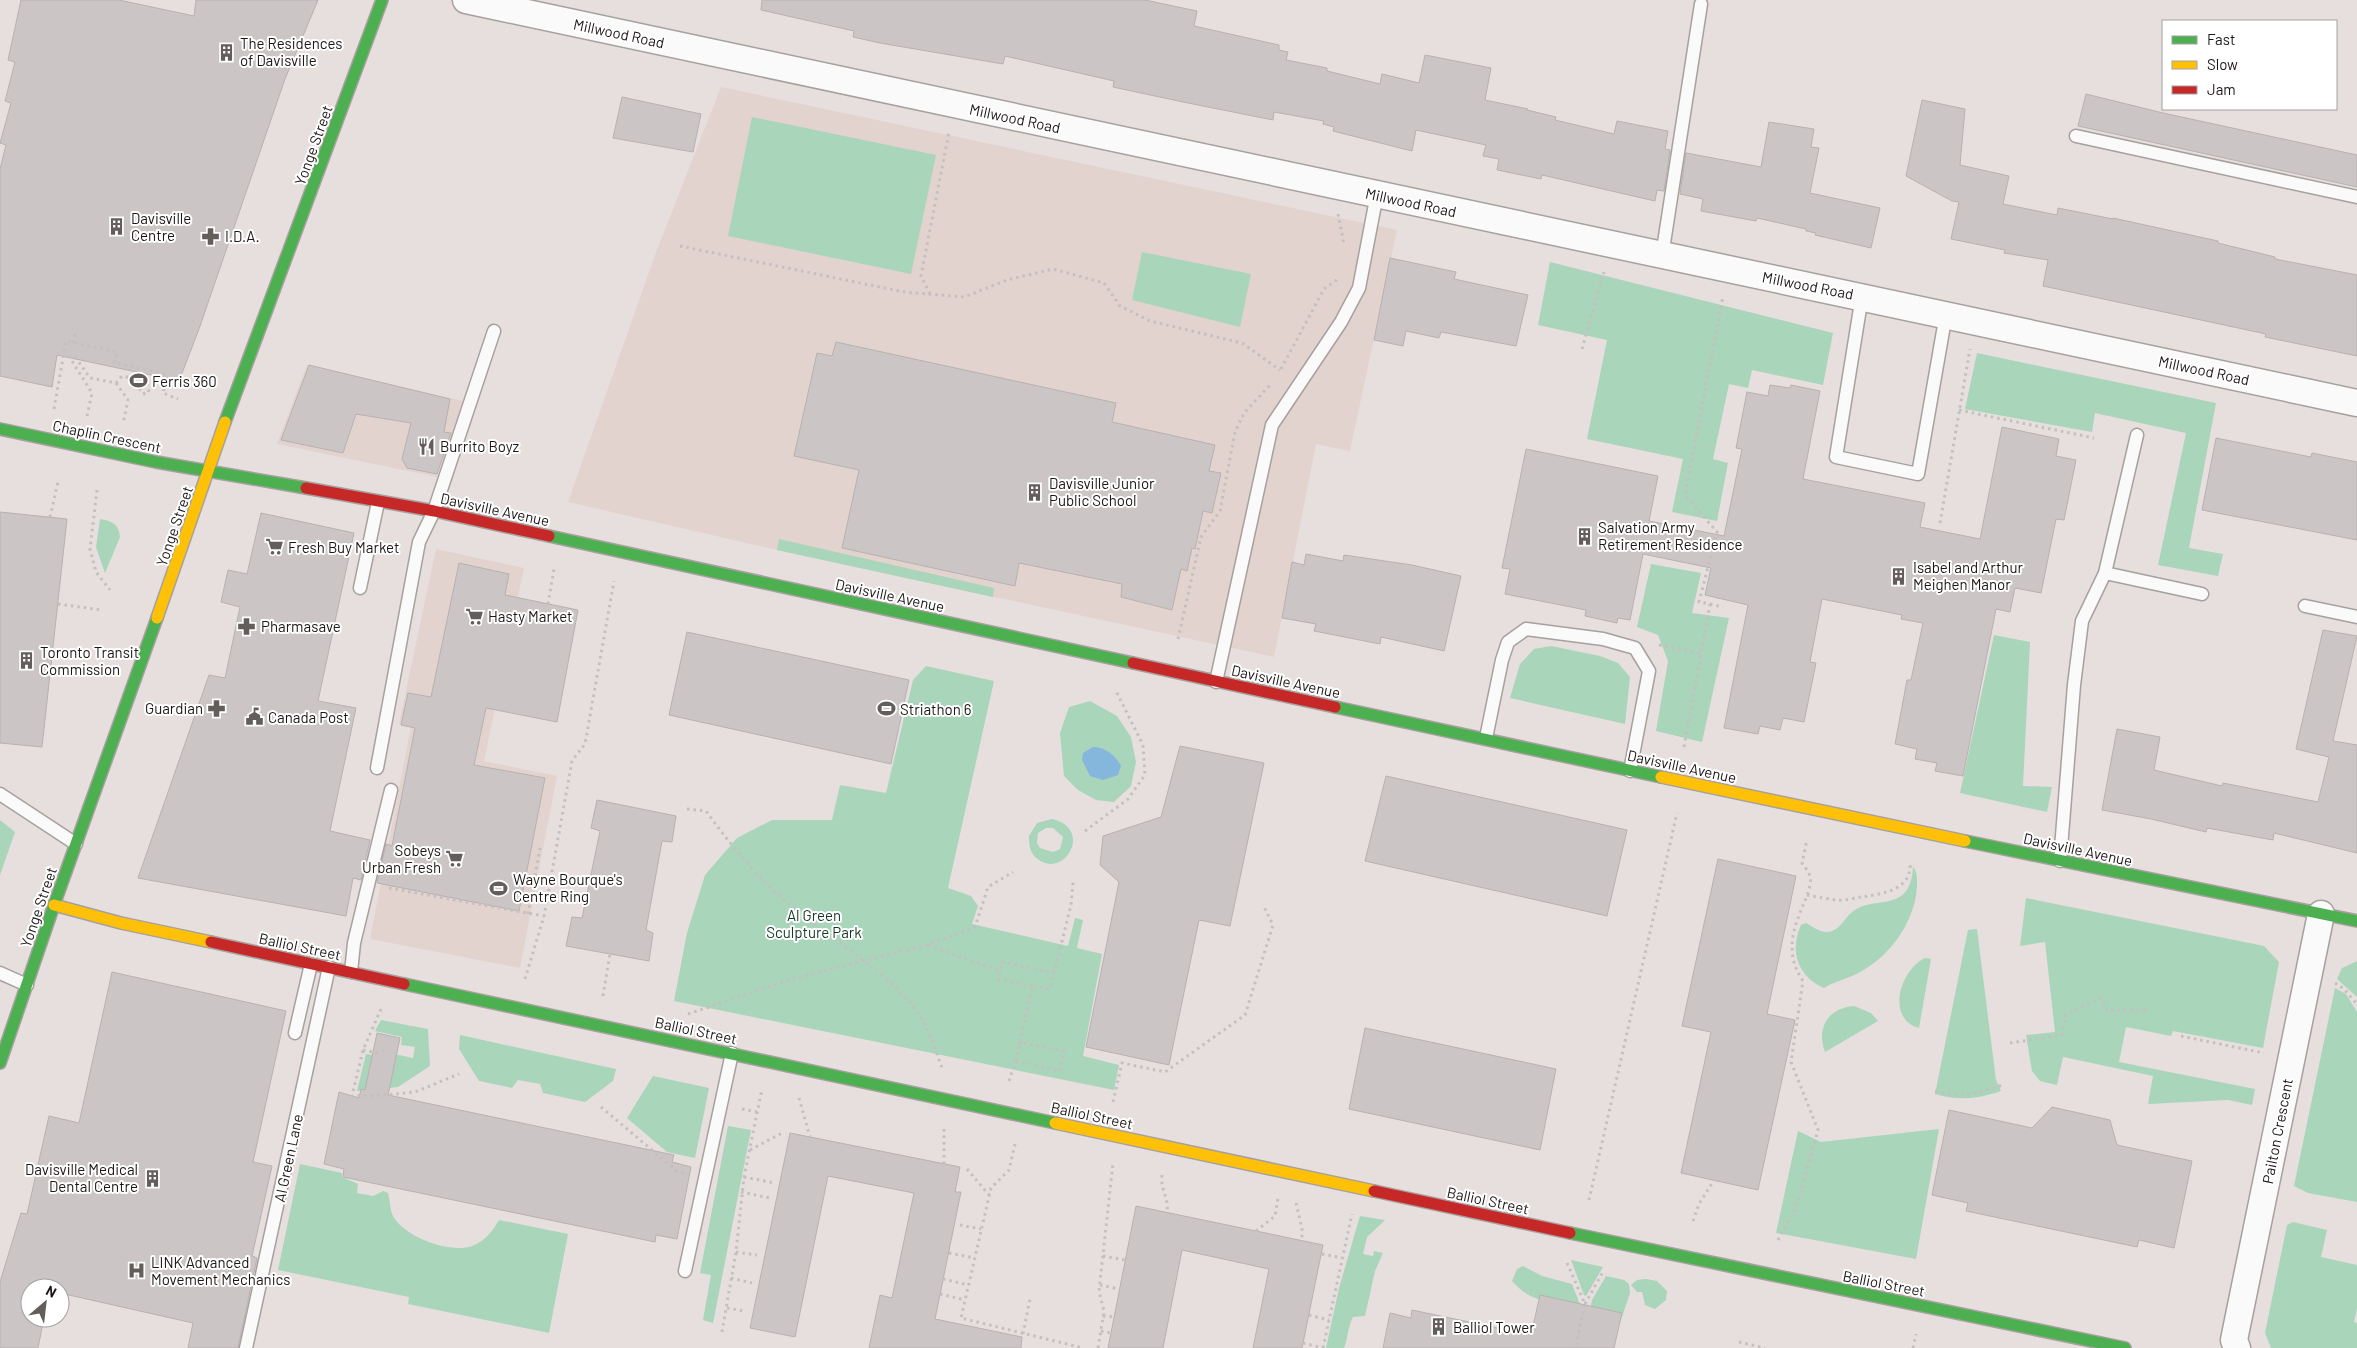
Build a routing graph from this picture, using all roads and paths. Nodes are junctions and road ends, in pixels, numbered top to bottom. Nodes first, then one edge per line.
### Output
1 (382, 0) edge
2 (466, 0) edge
3 (1701, 4) dead end
4 (950, 132) dead end
5 (2076, 136) dead end
6 (1376, 194) junction
7 (2357, 196) edge
8 (680, 246) dead end
9 (1662, 256) junction
10 (1605, 270) dead end
11 (1724, 293) dead end
12 (930, 294) junction
13 (1862, 296) junction
14 (1946, 314) junction
15 (494, 331) dead end
16 (75, 334) dead end
17 (73, 343) junction
18 (1970, 346) dead end
19 (1582, 348) dead end
20 (1280, 370) dead end
21 (144, 373) dead end
22 (116, 383) junction
23 (178, 400) dead end
24 (2357, 403) edge
25 (54, 409) dead end
26 (1959, 410) junction
27 (87, 416) dead end
28 (123, 424) dead end
29 (0, 429) edge
30 (2137, 435) dead end
31 (2094, 438) dead end
32 (209, 470) junction
33 (58, 482) dead end
34 (97, 490) dead end
35 (378, 502) junction
36 (434, 511) junction
37 (50, 517) dead end
38 (1940, 523) dead end
39 (87, 525) dead end
40 (92, 525) junction
41 (554, 569) dead end
42 (2105, 573) junction
43 (614, 581) dead end
44 (360, 588) dead end
45 (110, 590) dead end
46 (2202, 594) dead end
47 (58, 604) dead end
48 (548, 604) dead end
49 (1710, 604) junction
50 (1723, 606) dead end
51 (2305, 606) dead end
52 (102, 610) dead end
53 (2357, 616) edge
54 (1658, 645) dead end
55 (1700, 653) junction
56 (1216, 682) junction
57 (1116, 691) dead end
58 (1486, 738) junction
59 (1684, 747) dead end
60 (377, 768) dead end
61 (1630, 770) junction
62 (391, 790) dead end
63 (0, 794) edge
64 (687, 809) dead end
65 (1677, 812) dead end
66 (1085, 831) dead end
67 (1807, 840) dead end
68 (76, 844) junction
69 (540, 848) dead end
70 (1910, 861) dead end
71 (2060, 861) junction
72 (1013, 872) dead end
73 (525, 880) dead end
74 (534, 882) junction
75 (1073, 882) dead end
76 (381, 887) dead end
77 (1807, 895) junction
78 (54, 905) junction
79 (1263, 905) dead end
80 (528, 914) junction
81 (2321, 914) junction
82 (544, 916) junction
83 (2357, 921) edge
84 (927, 945) junction
85 (610, 954) dead end
86 (864, 962) junction
87 (311, 964) junction
88 (329, 967) junction
89 (1000, 971) junction
90 (351, 972) junction
91 (0, 973) edge
92 (1054, 973) junction
93 (525, 979) dead end
94 (2332, 981) dead end
95 (27, 985) junction
96 (1032, 986) junction
97 (603, 996) dead end
98 (383, 1004) dead end
99 (2357, 1004) edge
100 (2150, 1010) dead end
101 (687, 1014) dead end
102 (295, 1032) dead end
103 (2181, 1036) dead end
104 (2010, 1043) dead end
105 (363, 1050) junction
106 (384, 1050) dead end
107 (732, 1053) junction
108 (2267, 1054) dead end
109 (1016, 1061) junction
110 (0, 1063) edge
111 (942, 1068) dead end
112 (459, 1074) dead end
113 (1009, 1081) dead end
114 (763, 1084) dead end
115 (2003, 1085) dead end
116 (1935, 1091) dead end
117 (798, 1092) dead end
118 (1113, 1102) dead end
119 (601, 1107) dead end
120 (944, 1123) dead end
121 (782, 1132) dead end
122 (810, 1137) dead end
123 (1017, 1138) dead end
124 (749, 1151) junction
125 (1113, 1159) dead end
126 (944, 1164) dead end
127 (967, 1170) dead end
128 (1163, 1170) dead end
129 (744, 1176) junction
130 (705, 1178) junction
131 (1714, 1180) dead end
132 (774, 1183) dead end
133 (741, 1192) junction
134 (1278, 1194) dead end
135 (989, 1195) junction
136 (770, 1198) dead end
137 (1294, 1198) dead end
138 (1589, 1200) dead end
139 (1352, 1210) dead end
140 (1167, 1212) dead end
141 (1693, 1221) dead end
142 (960, 1225) dead end
143 (981, 1229) junction
144 (1256, 1231) dead end
145 (1302, 1240) dead end
146 (1778, 1240) dead end
147 (736, 1252) junction
148 (949, 1253) dead end
149 (1322, 1254) dead end
150 (757, 1255) dead end
151 (1564, 1255) dead end
152 (1103, 1256) junction
153 (975, 1258) junction
154 (1342, 1258) junction
155 (1126, 1260) dead end
156 (1607, 1264) dead end
157 (685, 1271) dead end
158 (731, 1278) junction
159 (943, 1279) dead end
160 (752, 1283) dead end
161 (968, 1285) junction
162 (1100, 1285) junction
163 (1119, 1289) dead end
164 (940, 1294) dead end
165 (1030, 1299) dead end
166 (965, 1300) junction
167 (1585, 1304) junction
168 (727, 1308) junction
169 (744, 1311) dead end
170 (1309, 1315) dead end
171 (1103, 1316) junction
172 (1114, 1317) dead end
173 (1329, 1320) junction
174 (1101, 1331) junction
175 (1916, 1331) dead end
176 (722, 1332) dead end
177 (1111, 1333) dead end
178 (1023, 1334) junction
179 (1739, 1342) dead end
180 (1303, 1343) dead end
181 (1576, 1345) dead end
182 (246, 1348) edge
183 (1083, 1348) edge
184 (1098, 1348) edge
185 (1323, 1348) edge
186 (1765, 1348) edge
187 (1913, 1348) edge
188 (2125, 1348) edge
189 (2237, 1348) edge

1 - 32 street, Yonge Street
2 - 6 street, Millwood Road
3 - 9 lane
4 - 12 path
5 - 7 lane
6 - 9 street, Millwood Road
6 - 56 lane
8 - 12 path
9 - 13 street, Millwood Road
10 - 19 path
11 - 49 path
12 - 20 path
13 - 14 street, Millwood Road
13 - 14 lane
14 - 24 street, Millwood Road
15 - 36 lane
16 - 17 path
17 - 23 path
17 - 25 path
18 - 26 path
21 - 22 path
22 - 27 path
22 - 28 path
26 - 31 path
26 - 38 path
29 - 32 street, Chaplin Crescent
30 - 42 lane
32 - 35 street, Davisville Avenue
32 - 68 street, Yonge Street
33 - 37 path
34 - 40 path
35 - 36 street, Davisville Avenue
35 - 44 lane
36 - 56 street, Davisville Avenue
36 - 60 lane
39 - 40 path
40 - 45 path
41 - 48 path
42 - 46 lane
42 - 71 lane
43 - 82 path
47 - 52 path
49 - 50 path
49 - 55 path
51 - 53 lane
54 - 55 path
55 - 59 path
56 - 58 street, Davisville Avenue
57 - 66 path
58 - 61 street, Davisville Avenue
58 - 61 lane
61 - 71 street, Davisville Avenue
62 - 90 lane
63 - 68 lane
64 - 86 path
65 - 138 path
67 - 77 path
68 - 78 street, Yonge Street
69 - 74 path
70 - 77 path
71 - 81 street, Davisville Avenue
72 - 84 path
73 - 74 path
74 - 80 path
75 - 92 path
76 - 80 path
77 - 146 path
78 - 87 street, Balliol Street
78 - 95 street, Yonge Street
79 - 118 path
80 - 82 path
81 - 83 street, Davisville Avenue
81 - 189 street, Pailton Crescent
82 - 93 path
84 - 86 path
84 - 89 path
85 - 97 path
86 - 101 path
86 - 111 path
87 - 88 street, Balliol Street
87 - 102 lane
88 - 90 street, Balliol Street
88 - 182 lane, Al Green Lane
89 - 92 path
89 - 96 path
90 - 107 street, Balliol Street
91 - 95 lane
92 - 96 path
94 - 99 path
95 - 110 street, Yonge Street
96 - 109 path
98 - 105 path
100 - 104 path
103 - 108 path
105 - 106 path
105 - 112 path
107 - 130 lane
107 - 188 street, Balliol Street
109 - 109 path
109 - 113 path
114 - 124 path
115 - 116 path
117 - 122 path
119 - 130 path
120 - 126 path
121 - 124 path
123 - 135 path
124 - 129 path
125 - 152 path
127 - 135 path
128 - 140 path
129 - 132 path
129 - 133 path
130 - 157 lane
131 - 141 path
133 - 136 path
133 - 147 path
134 - 144 path
135 - 143 path
137 - 145 path
139 - 154 path
142 - 143 path
143 - 153 path
147 - 150 path
147 - 158 path
148 - 153 path
149 - 154 path
151 - 167 path
152 - 155 path
152 - 162 path
153 - 161 path
154 - 173 path
156 - 167 path
158 - 160 path
158 - 168 path
159 - 161 path
161 - 166 path
162 - 163 path
162 - 171 path
164 - 166 path
165 - 178 path
166 - 178 path
167 - 181 path
168 - 169 path
168 - 176 path
170 - 173 path
171 - 172 path
171 - 174 path
173 - 185 path
174 - 177 path
174 - 184 path
175 - 187 path
178 - 183 path
179 - 186 path
180 - 185 path

